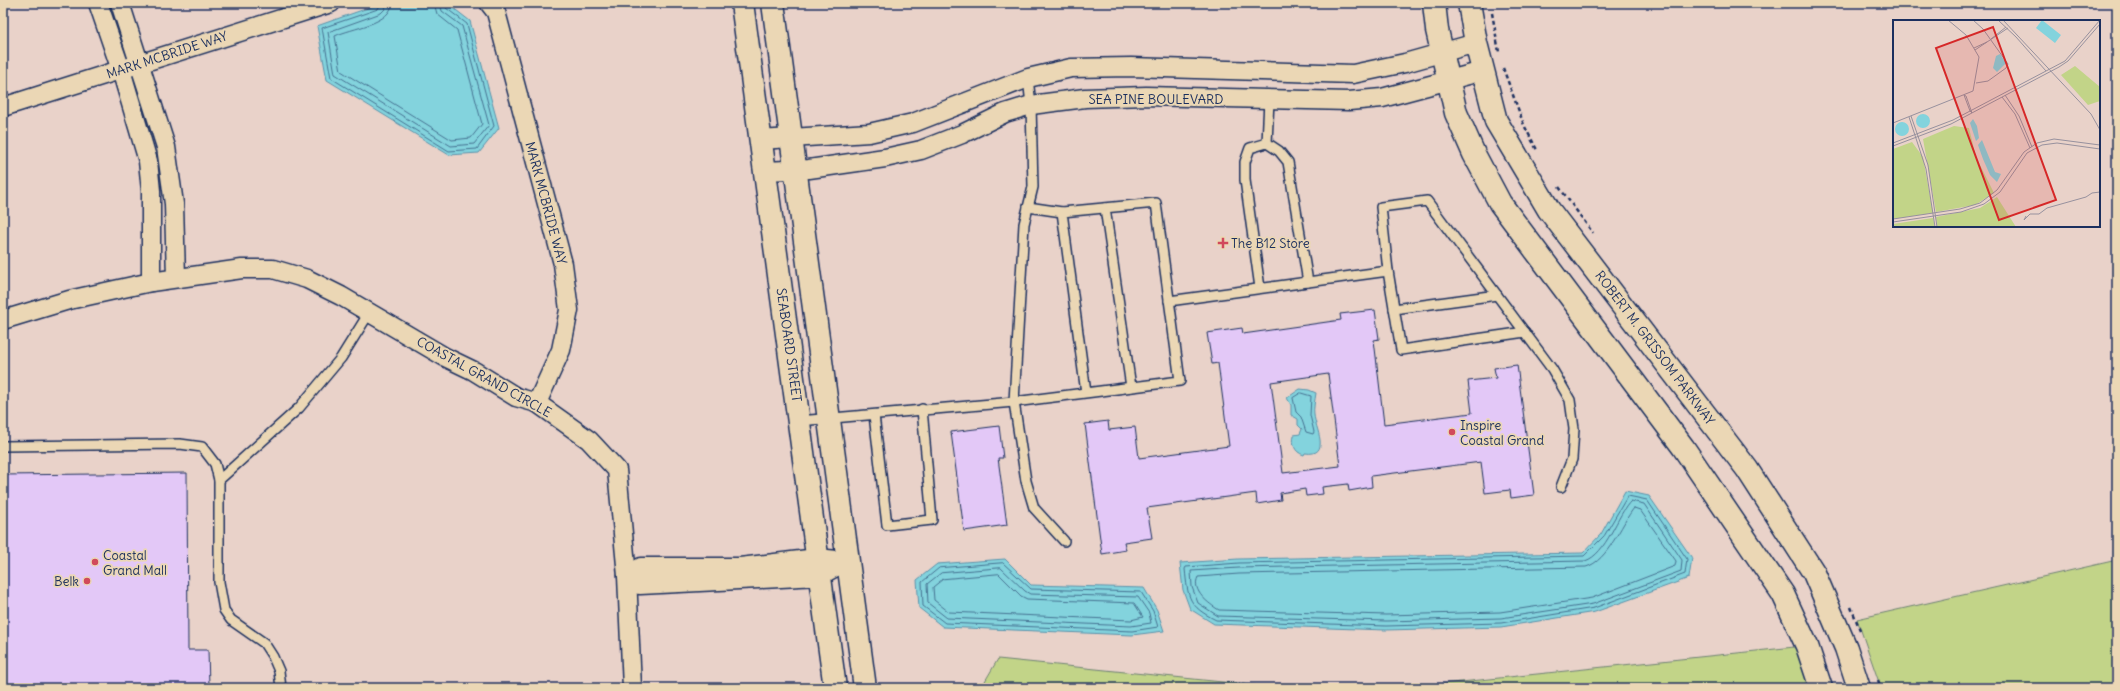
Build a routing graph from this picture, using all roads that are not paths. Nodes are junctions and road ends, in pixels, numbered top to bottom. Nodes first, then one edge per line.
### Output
1 (98, 3) edge
2 (120, 3) edge
3 (331, 3) edge
4 (489, 3) edge
5 (742, 3) edge
6 (773, 3) edge
7 (1434, 3) edge
8 (1469, 3) edge
9 (1476, 44) junction
10 (1442, 52) junction
11 (140, 64) junction
12 (121, 70) junction
13 (1266, 70) junction
14 (1483, 71) junction
15 (1028, 78) junction
16 (1448, 82) junction
17 (1269, 100) junction
18 (1031, 105) junction
19 (3, 107) edge
20 (791, 138) junction
21 (760, 140) junction
22 (1267, 143) junction
23 (795, 170) junction
24 (765, 171) junction
25 (1028, 207) junction
26 (1105, 208) junction
27 (1062, 212) junction
28 (1388, 271) junction
29 (176, 278) junction
30 (150, 282) junction
31 (1308, 282) junction
32 (1260, 288) junction
33 (1497, 295) junction
34 (1169, 301) junction
35 (1394, 309) junction
36 (369, 313) junction
37 (3, 320) edge
38 (1525, 332) junction
39 (1131, 387) junction
40 (1086, 393) junction
41 (1014, 402) junction
42 (538, 404) junction
43 (922, 409) junction
44 (874, 415) junction
45 (828, 419) junction
46 (799, 421) junction
47 (3, 446) edge
48 (219, 480) junction
49 (1561, 488) dead end
50 (1064, 541) dead end
51 (847, 561) junction
52 (818, 567) junction
53 (627, 576) junction
54 (281, 688) edge
55 (632, 688) edge
56 (835, 688) edge
57 (865, 688) edge
58 (1821, 688) edge
59 (1859, 688) edge

1 - 12 street
2 - 11 street
3 - 11 street, MARK MCBRIDE WAY
4 - 42 street, MARK MCBRIDE WAY
5 - 21 main road, SEABOARD STREET
6 - 20 main road
7 - 10 main road
8 - 9 main road, ROBERT M. GRISSOM PARKWAY
9 - 10 street
9 - 14 main road, ROBERT M. GRISSOM PARKWAY
10 - 13 street
10 - 16 main road
11 - 12 street, MARK MCBRIDE WAY
11 - 29 street
12 - 19 street, MARK MCBRIDE WAY
12 - 30 street
13 - 15 street
13 - 17 street
14 - 16 street, SEA PINE BOULEVARD
14 - 59 main road, ROBERT M. GRISSOM PARKWAY
15 - 18 lane
15 - 20 street
16 - 17 street, SEA PINE BOULEVARD
16 - 58 main road
17 - 18 street, SEA PINE BOULEVARD
17 - 22 lane
18 - 23 street, SEA PINE BOULEVARD
18 - 25 lane
20 - 21 street
20 - 23 main road
21 - 24 main road, SEABOARD STREET
22 - 31 lane
22 - 32 lane
23 - 24 street, SEA PINE BOULEVARD
23 - 45 main road
24 - 46 main road, SEABOARD STREET
25 - 27 lane
25 - 41 lane
26 - 27 lane
26 - 34 lane
26 - 39 lane
27 - 40 lane
28 - 31 lane
28 - 33 lane
28 - 35 lane
29 - 30 street, COASTAL GRAND CIRCLE
29 - 36 street, COASTAL GRAND CIRCLE
30 - 37 street, COASTAL GRAND CIRCLE
31 - 32 lane
32 - 34 lane
33 - 35 lane
33 - 38 lane
34 - 39 lane
35 - 38 lane
36 - 42 street, COASTAL GRAND CIRCLE
36 - 48 lane
38 - 49 lane
39 - 40 lane
40 - 41 lane
41 - 43 lane
41 - 50 lane
42 - 53 street, COASTAL GRAND CIRCLE
43 - 44 lane
43 - 44 lane
44 - 45 lane
45 - 46 lane
45 - 51 main road
46 - 52 main road, SEABOARD STREET
47 - 48 lane
48 - 54 lane
51 - 52 street
51 - 57 main road
52 - 53 street
52 - 56 main road, SEABOARD STREET
53 - 55 street, COASTAL GRAND CIRCLE

